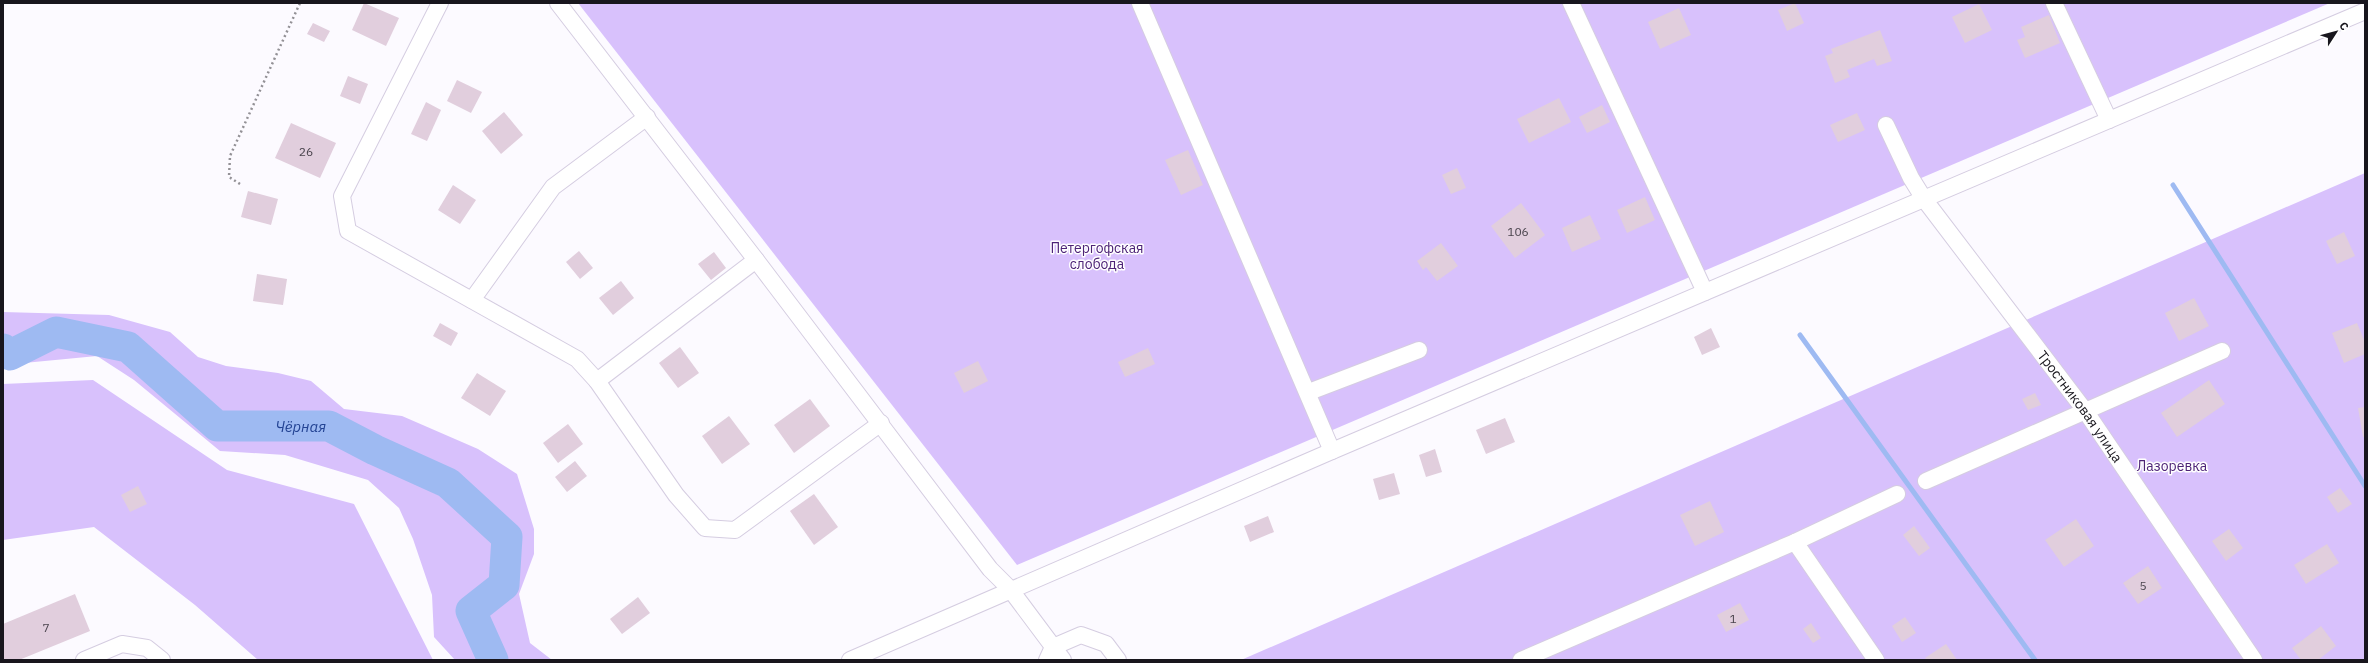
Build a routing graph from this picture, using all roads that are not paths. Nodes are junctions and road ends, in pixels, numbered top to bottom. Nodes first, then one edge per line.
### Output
1 (440, 3) edge
2 (558, 3) edge
3 (1140, 3) edge
4 (1571, 3) edge
5 (2054, 3) edge
6 (2365, 12) edge
7 (647, 117) junction
8 (2109, 120) junction
9 (1886, 125) dead end
10 (1924, 199) junction
11 (756, 260) junction
12 (1705, 292) junction
13 (472, 300) junction
14 (1419, 350) dead end
15 (2222, 351) dead end
16 (597, 381) junction
17 (1309, 392) junction
18 (2086, 412) junction
19 (881, 423) junction
20 (1332, 451) junction
21 (1926, 481) dead end
22 (1897, 494) dead end
23 (1795, 542) junction
24 (1010, 589) junction
25 (1050, 654) edge
26 (84, 660) edge
27 (162, 660) edge
28 (850, 660) edge
29 (1063, 660) edge
30 (1118, 660) edge
31 (1521, 660) edge
32 (1876, 660) edge
33 (2254, 660) edge

1 - 13 street
2 - 7 street
3 - 17 street
4 - 12 street
5 - 8 street
6 - 8 street
7 - 11 street
7 - 13 street
8 - 10 street
9 - 10 street, Тростниковая улица
10 - 12 street
10 - 18 street, Тростниковая улица
11 - 16 street
11 - 19 street
12 - 20 street
13 - 16 street
14 - 17 street
15 - 18 street
16 - 19 street
17 - 20 street
18 - 21 street
18 - 33 street, Тростниковая улица
19 - 24 street
20 - 24 street
22 - 23 street
23 - 31 street
23 - 32 street
24 - 25 street
24 - 28 street
25 - 29 street
25 - 30 street
26 - 27 street

